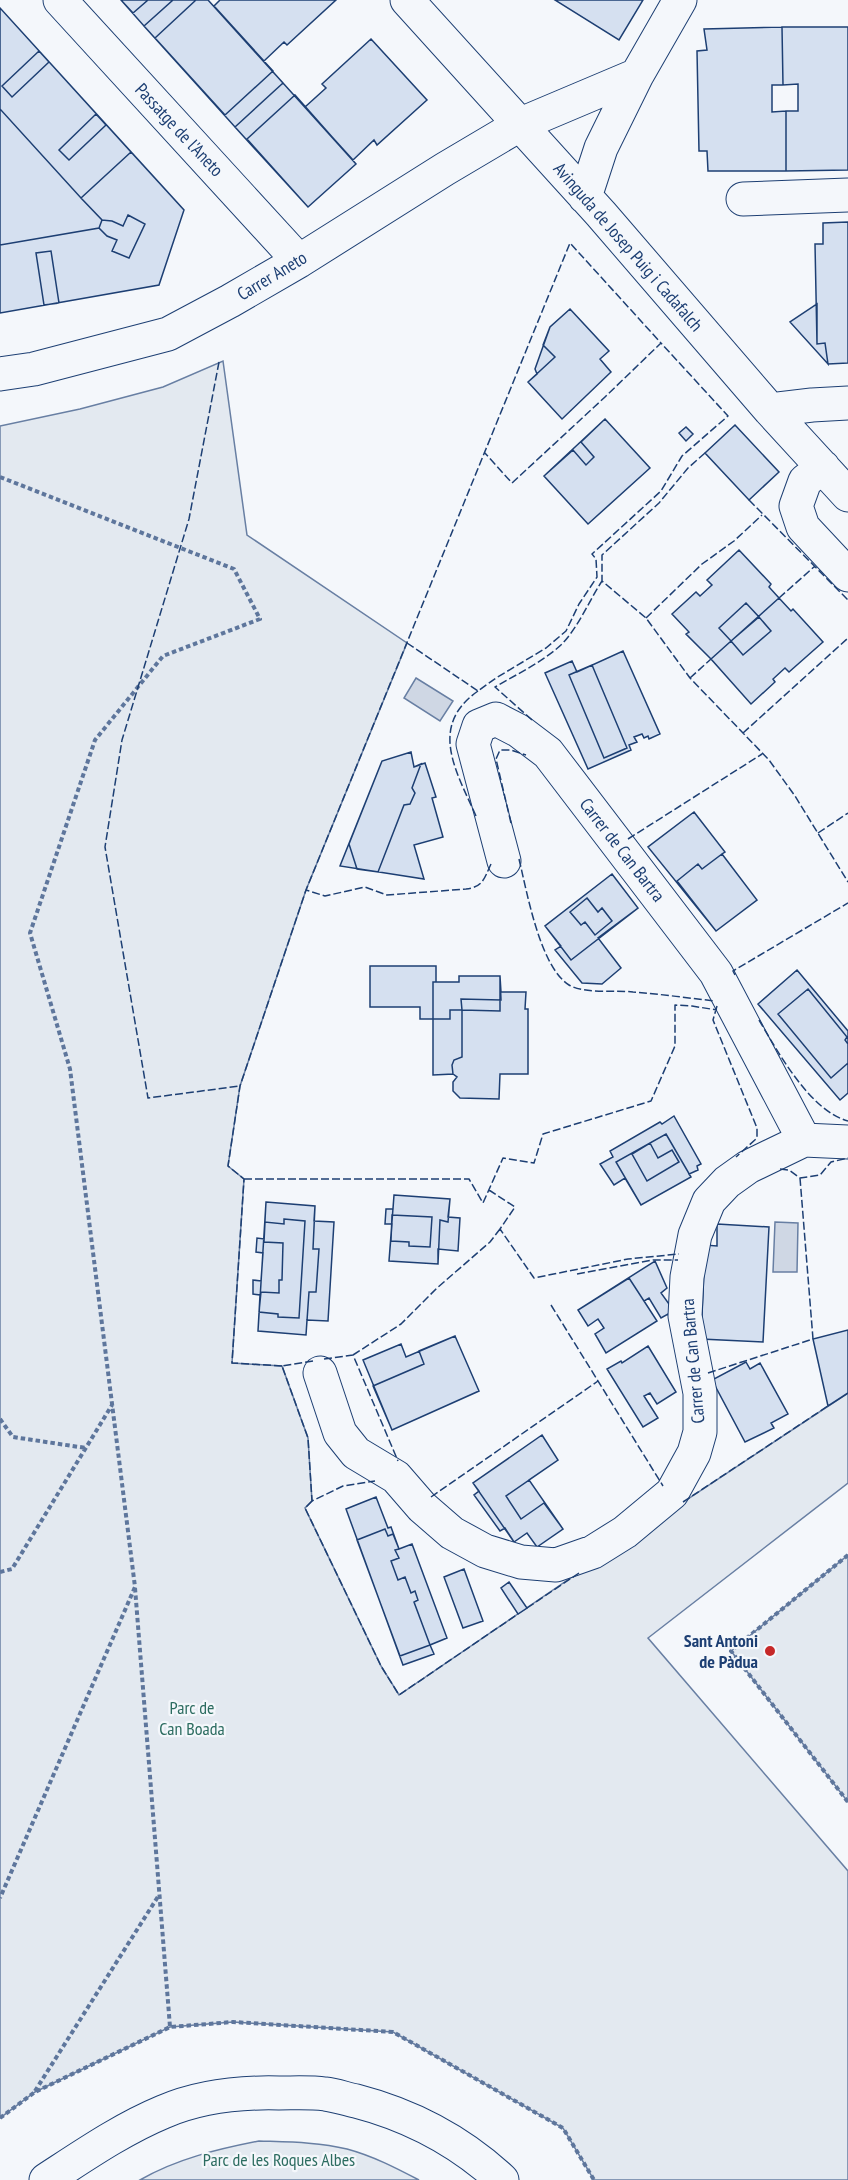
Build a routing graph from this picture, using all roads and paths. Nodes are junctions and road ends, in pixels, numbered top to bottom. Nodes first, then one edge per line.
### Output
1 (60, 0) edge
2 (407, 0) edge
3 (680, 0) edge
4 (636, 75) junction
5 (521, 124) junction
6 (848, 195) edge
7 (585, 197) junction
8 (744, 199) dead end
9 (299, 261) junction
10 (0, 374) edge
11 (848, 404) edge
12 (770, 410) junction
13 (823, 467) junction
14 (0, 477) edge
15 (848, 495) edge
16 (848, 575) edge
17 (504, 861) dead end
18 (804, 1140) junction
19 (848, 1142) edge
20 (320, 1373) dead end
21 (112, 1405) junction
22 (0, 1419) edge
23 (86, 1448) junction
24 (848, 1555) edge
25 (0, 1572) edge
26 (135, 1587) junction
27 (848, 1802) edge
28 (159, 1894) junction
29 (0, 1898) edge
30 (170, 2027) dead end
31 (35, 2092) dead end
32 (45, 2180) edge
33 (502, 2180) edge

1 - 9 street, Passatge de l'Aneto
2 - 5 street, Avinguda de Josep Puig i Cadafalch
3 - 4 street
4 - 5 street, Carrer Aneto
4 - 7 street
5 - 7 street, Avinguda de Josep Puig i Cadafalch
5 - 9 street, Carrer Aneto
6 - 8 street
7 - 12 street, Avinguda de Josep Puig i Cadafalch
9 - 10 street, Carrer Aneto
11 - 12 street
12 - 13 street, Avinguda de Josep Puig i Cadafalch
13 - 15 street, Avinguda de Josep Puig i Cadafalch
13 - 16 street
14 - 21 path
17 - 18 street, Carrer de Can Bartra
18 - 19 street, Carrer de Can Bartra
18 - 20 street, Carrer de Can Bartra
21 - 23 path
21 - 26 path
22 - 23 path
23 - 25 path
24 - 27 path
26 - 28 path
26 - 29 path
28 - 30 path
28 - 31 path
32 - 33 street

